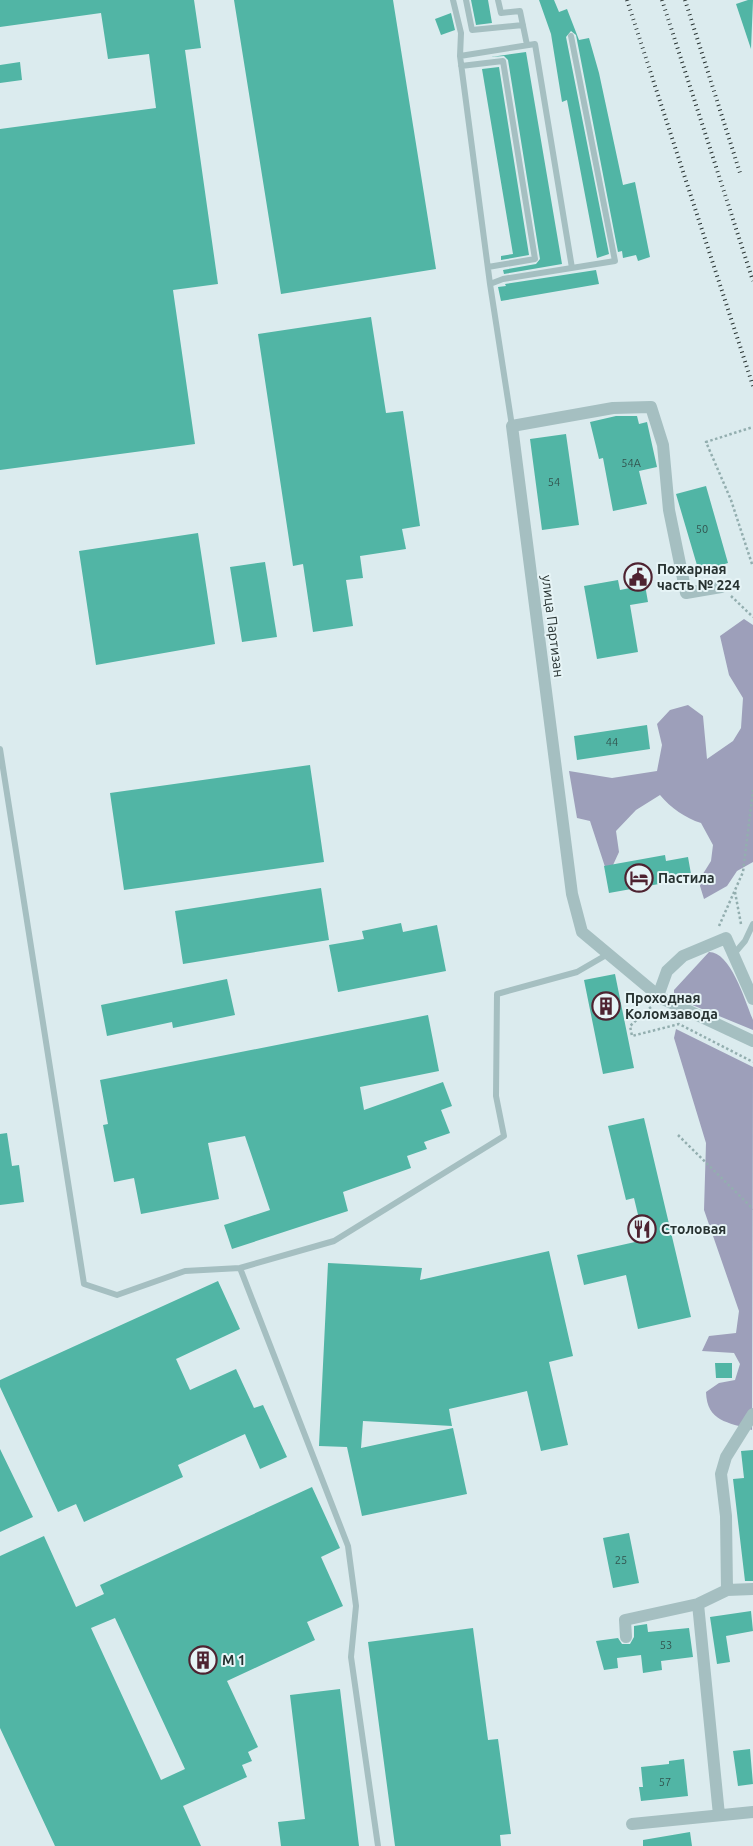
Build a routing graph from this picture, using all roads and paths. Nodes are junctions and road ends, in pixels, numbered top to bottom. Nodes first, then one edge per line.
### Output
1 (453, 0) edge
2 (466, 0) edge
3 (498, 0) edge
4 (523, 25) junction
5 (571, 36) dead end
6 (527, 45) junction
7 (460, 56) junction
8 (461, 66) junction
9 (488, 267) junction
10 (572, 268) junction
11 (490, 284) junction
12 (512, 426) junction
13 (753, 426) edge
14 (752, 564) edge
15 (721, 586) joint
16 (753, 617) edge
17 (0, 749) edge
18 (753, 790) edge
19 (753, 924) edge
20 (704, 946) junction
21 (608, 954) junction
22 (734, 955) junction
23 (639, 980) junction
24 (643, 994) dead end
25 (660, 997) junction
26 (753, 999) edge
27 (631, 1031) junction
28 (627, 1032) dead end
29 (753, 1041) edge
30 (753, 1062) edge
31 (678, 1135) dead end
32 (753, 1209) edge
33 (240, 1268) junction
34 (753, 1414) edge
35 (753, 1589) edge
36 (726, 1590) junction
37 (698, 1604) junction
38 (626, 1637) dead end
39 (753, 1812) edge
40 (719, 1815) junction
41 (632, 1824) dead end
42 (378, 1846) edge

1 - 7 lane
2 - 4 lane
3 - 4 lane
4 - 6 lane
5 - 10 lane
6 - 7 lane
6 - 10 lane
7 - 8 lane
8 - 9 lane
8 - 9 lane
9 - 11 lane
10 - 11 lane
11 - 12 lane
12 - 15 street
12 - 21 street, улица Партизан
13 - 14 path
15 - 16 path
17 - 33 lane
18 - 20 path
19 - 22 lane
20 - 22 street
20 - 25 street
21 - 23 street, улица Партизан
21 - 33 lane
22 - 26 street
23 - 24 lane
23 - 25 street, улица Партизан
25 - 27 path
25 - 29 street, улица Партизан
27 - 28 path
27 - 30 path
31 - 32 path
33 - 42 lane
34 - 36 street
35 - 36 street
36 - 37 street
37 - 38 street
37 - 40 street
39 - 40 street
40 - 41 street

